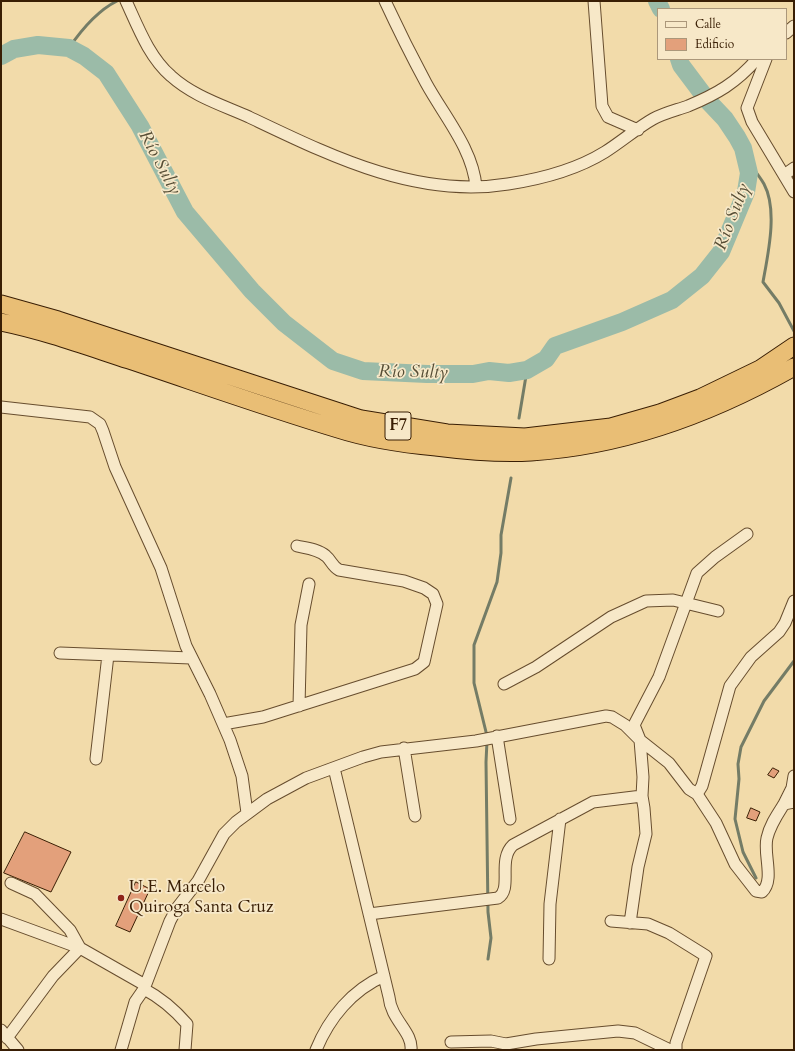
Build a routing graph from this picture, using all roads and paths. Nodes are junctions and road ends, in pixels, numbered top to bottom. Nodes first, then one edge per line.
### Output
1 (126, 1) edge
2 (386, 1) edge
3 (594, 1) edge
4 (756, 60) edge
5 (766, 60) edge
6 (638, 130) junction
7 (794, 168) edge
8 (784, 175) junction
9 (476, 187) junction
10 (794, 192) edge
11 (1, 304) edge
12 (1, 322) edge
13 (794, 346) edge
14 (794, 367) edge
15 (1, 407) edge
16 (747, 534) dead end
17 (297, 546) dead end
18 (309, 584) dead end
19 (794, 601) edge
20 (686, 604) junction
21 (718, 611) dead end
22 (60, 653) dead end
23 (108, 655) junction
24 (191, 658) junction
25 (504, 684) dead end
26 (299, 706) junction
27 (223, 724) junction
28 (498, 736) junction
29 (640, 740) junction
30 (404, 748) junction
31 (96, 759) dead end
32 (334, 768) junction
33 (794, 776) edge
34 (697, 794) junction
35 (642, 796) junction
36 (789, 803) edge
37 (247, 814) junction
38 (415, 816) dead end
39 (510, 819) dead end
40 (560, 819) junction
41 (11, 884) dead end
42 (369, 914) junction
43 (1, 919) edge
44 (611, 921) dead end
45 (630, 923) junction
46 (80, 948) junction
47 (549, 959) dead end
48 (384, 976) junction
49 (144, 987) junction
50 (4, 1034) edge
51 (451, 1042) dead end
52 (499, 1043) junction
53 (18, 1050) edge
54 (121, 1050) edge
55 (185, 1050) edge
56 (316, 1050) edge
57 (411, 1050) edge
58 (482, 1050) edge
59 (670, 1050) edge
60 (676, 1050) edge

1 - 9 street
2 - 9 street
3 - 6 street
4 - 6 street
5 - 8 street
6 - 9 street
7 - 8 street
8 - 10 street
11 - 13 highway, F7
12 - 14 highway, F7
15 - 24 street
16 - 20 street
17 - 26 street
18 - 26 street
19 - 34 street
20 - 21 street
20 - 25 street
20 - 29 street
22 - 23 street
23 - 24 street
23 - 31 street
24 - 27 street
26 - 27 street
27 - 37 street
28 - 29 street
28 - 30 street
28 - 39 street
29 - 34 street
29 - 35 street
30 - 32 street
30 - 38 street
32 - 37 street
32 - 42 street
33 - 36 street
34 - 36 street
35 - 40 street
35 - 45 street
37 - 49 street
40 - 42 street
40 - 47 street
41 - 46 street
42 - 48 street
43 - 46 street
44 - 45 street
45 - 60 street
46 - 49 street
46 - 50 street
48 - 56 street
48 - 57 street
49 - 54 street
49 - 55 street
50 - 53 street
51 - 52 street
52 - 58 street
52 - 59 street

